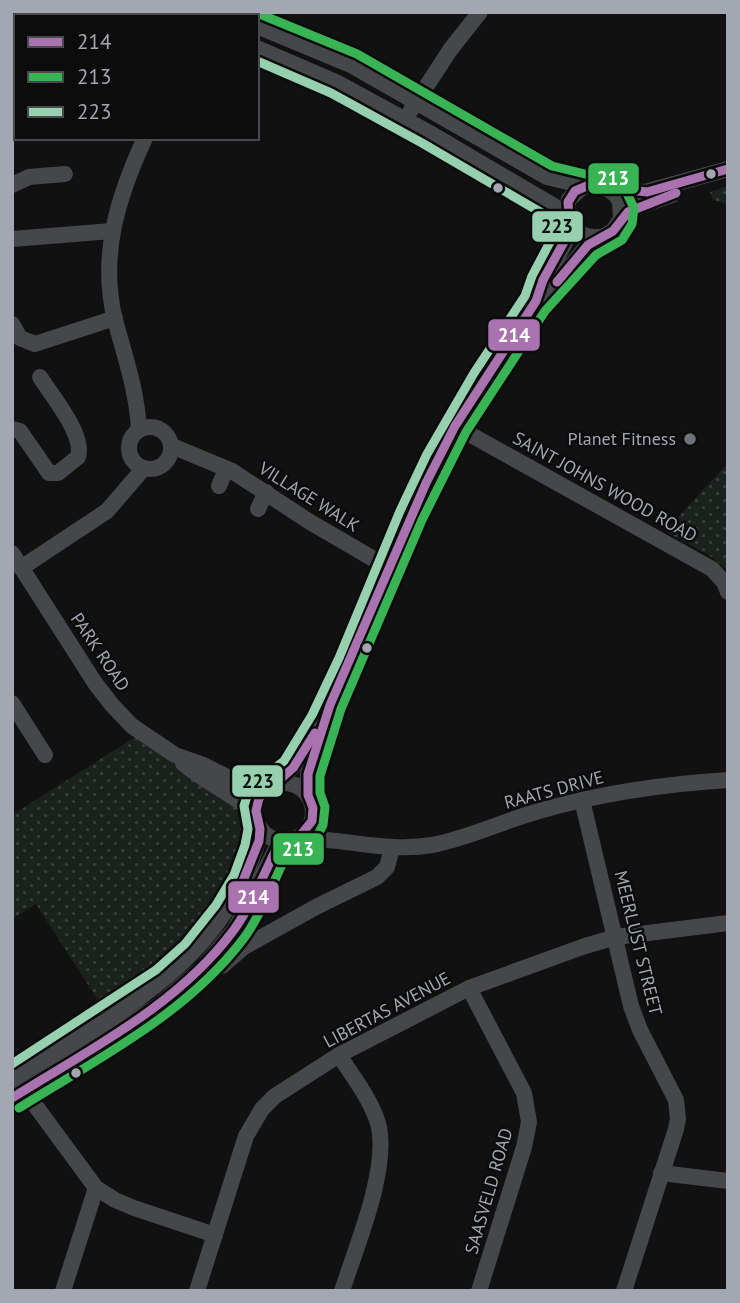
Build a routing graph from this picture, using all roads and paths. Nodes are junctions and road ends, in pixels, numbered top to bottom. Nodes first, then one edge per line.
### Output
1 (82, 12) edge
2 (480, 12) edge
3 (101, 14) edge
4 (259, 27) edge
5 (259, 49) edge
6 (416, 101) junction
7 (405, 119) junction
8 (144, 140) edge
9 (728, 169) edge
10 (65, 174) dead end
11 (728, 176) edge
12 (12, 185) edge
13 (584, 186) junction
14 (610, 189) junction
15 (621, 219) junction
16 (570, 222) junction
17 (111, 231) junction
18 (600, 237) junction
19 (12, 239) edge
20 (537, 301) junction
21 (115, 318) junction
22 (12, 324) edge
23 (40, 377) dead end
24 (455, 426) junction
25 (146, 428) junction
26 (12, 429) edge
27 (170, 453) junction
28 (139, 465) junction
29 (226, 469) junction
30 (219, 486) dead end
31 (266, 492) junction
32 (258, 509) dead end
33 (12, 553) edge
34 (22, 568) junction
35 (389, 568) junction
36 (728, 592) edge
37 (12, 703) edge
38 (330, 705) junction
39 (17, 723) edge
40 (45, 755) dead end
41 (176, 755) junction
42 (728, 780) edge
43 (271, 787) junction
44 (582, 800) junction
45 (311, 802) junction
46 (258, 821) junction
47 (288, 840) junction
48 (344, 840) junction
49 (392, 848) junction
50 (728, 923) edge
51 (616, 937) junction
52 (222, 966) dead end
53 (469, 988) junction
54 (339, 1055) junction
55 (15, 1084) edge
56 (662, 1174) junction
57 (728, 1181) edge
58 (96, 1188) junction
59 (215, 1235) junction
60 (63, 1291) edge
61 (197, 1291) edge
62 (342, 1291) edge
63 (479, 1291) edge
64 (624, 1291) edge

1 - 3 street
2 - 6 street
4 - 6 street
5 - 7 street
6 - 7 street
6 - 13 street
7 - 16 street
8 - 17 street
9 - 14 street
10 - 12 street
11 - 15 street
13 - 14 street
13 - 16 street
14 - 15 street
15 - 18 street
16 - 18 street
16 - 20 street
17 - 19 street
17 - 21 street
18 - 20 street
20 - 24 street
21 - 22 street
21 - 25 street
23 - 26 street
24 - 35 street
24 - 36 street, SAINT JOHNS WOOD ROAD
25 - 27 street
25 - 28 street
27 - 28 street
27 - 29 street, VILLAGE WALK
28 - 34 street
29 - 30 street
29 - 31 street, VILLAGE WALK
31 - 32 street
31 - 35 street, VILLAGE WALK
33 - 34 street, PARK ROAD
34 - 41 street, PARK ROAD
35 - 38 street
37 - 39 street
38 - 43 street
38 - 45 street
39 - 40 street
41 - 43 street, PARK ROAD
41 - 46 street, PARK ROAD
42 - 44 street, RAATS DRIVE
43 - 45 street
43 - 46 street
44 - 49 street, RAATS DRIVE
44 - 51 street, MEERLUST STREET
45 - 47 street
45 - 48 street
46 - 47 street
46 - 55 street
47 - 48 street, RAATS DRIVE
47 - 55 street
48 - 49 street, RAATS DRIVE
49 - 52 street
50 - 51 street, LIBERTAS AVENUE
51 - 53 street, LIBERTAS AVENUE
51 - 56 street, MEERLUST STREET
53 - 54 street, LIBERTAS AVENUE
53 - 63 street, SAASVELD ROAD
54 - 59 street, LIBERTAS AVENUE
54 - 62 street
55 - 58 street
56 - 57 street
56 - 64 street, MEERLUST STREET
58 - 59 street
58 - 60 street
59 - 61 street, LIBERTAS AVENUE

